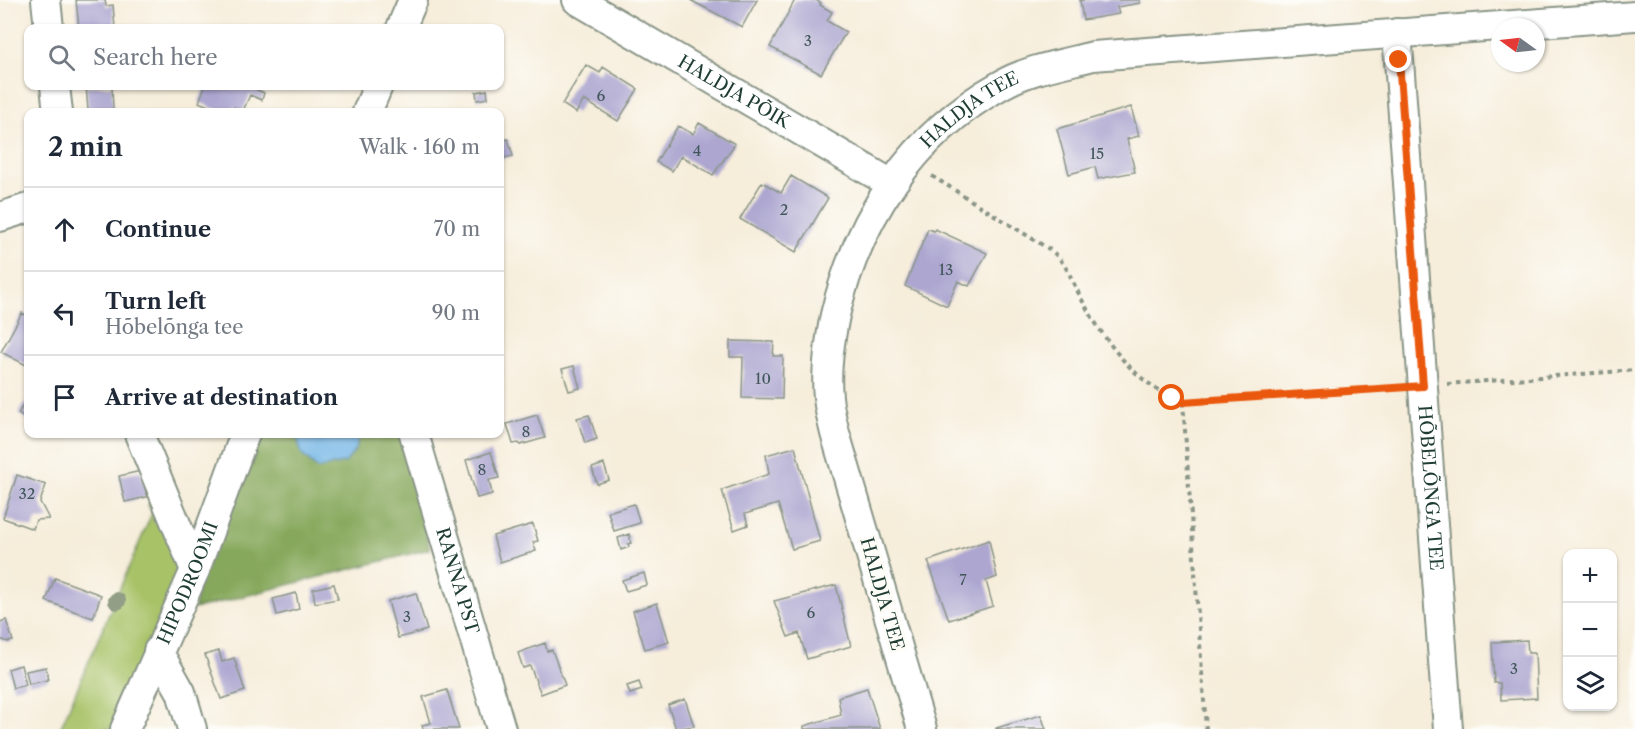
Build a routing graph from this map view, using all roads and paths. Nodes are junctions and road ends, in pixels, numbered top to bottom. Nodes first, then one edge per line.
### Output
1 (46, 0) edge
2 (413, 0) edge
3 (577, 0) edge
4 (1635, 16) edge
5 (49, 24) edge
6 (403, 24) edge
7 (1397, 33) junction
8 (55, 90) edge
9 (376, 90) edge
10 (58, 108) edge
11 (369, 108) edge
12 (936, 168) dead end
13 (930, 175) junction
14 (922, 182) dead end
15 (890, 183) junction
16 (24, 209) edge
17 (0, 217) edge
18 (1635, 370) edge
19 (1423, 386) junction
20 (1183, 402) junction
21 (141, 438) edge
22 (244, 438) edge
23 (415, 438) edge
24 (195, 570) junction
25 (158, 651) junction
26 (125, 729) edge
27 (192, 729) edge
28 (501, 729) edge
29 (922, 729) edge
30 (1206, 729) edge
31 (1448, 729) edge

1 - 5 street
2 - 6 street
3 - 15 street, HALDJA PÕIK
4 - 7 street, HALDJA TEE
7 - 15 street, HALDJA TEE
7 - 19 street, HÕBELÕNGA TEE
8 - 10 street
9 - 11 street
12 - 13 path
13 - 14 path
13 - 20 path
15 - 29 street, HALDJA TEE
16 - 17 street
18 - 19 path
19 - 20 path
19 - 31 street, HÕBELÕNGA TEE
20 - 30 path
21 - 24 street
22 - 24 street, HIPODROOMI
23 - 28 street, RANNA PST
24 - 25 street, HIPODROOMI
25 - 26 street, HIPODROOMI
25 - 27 street

